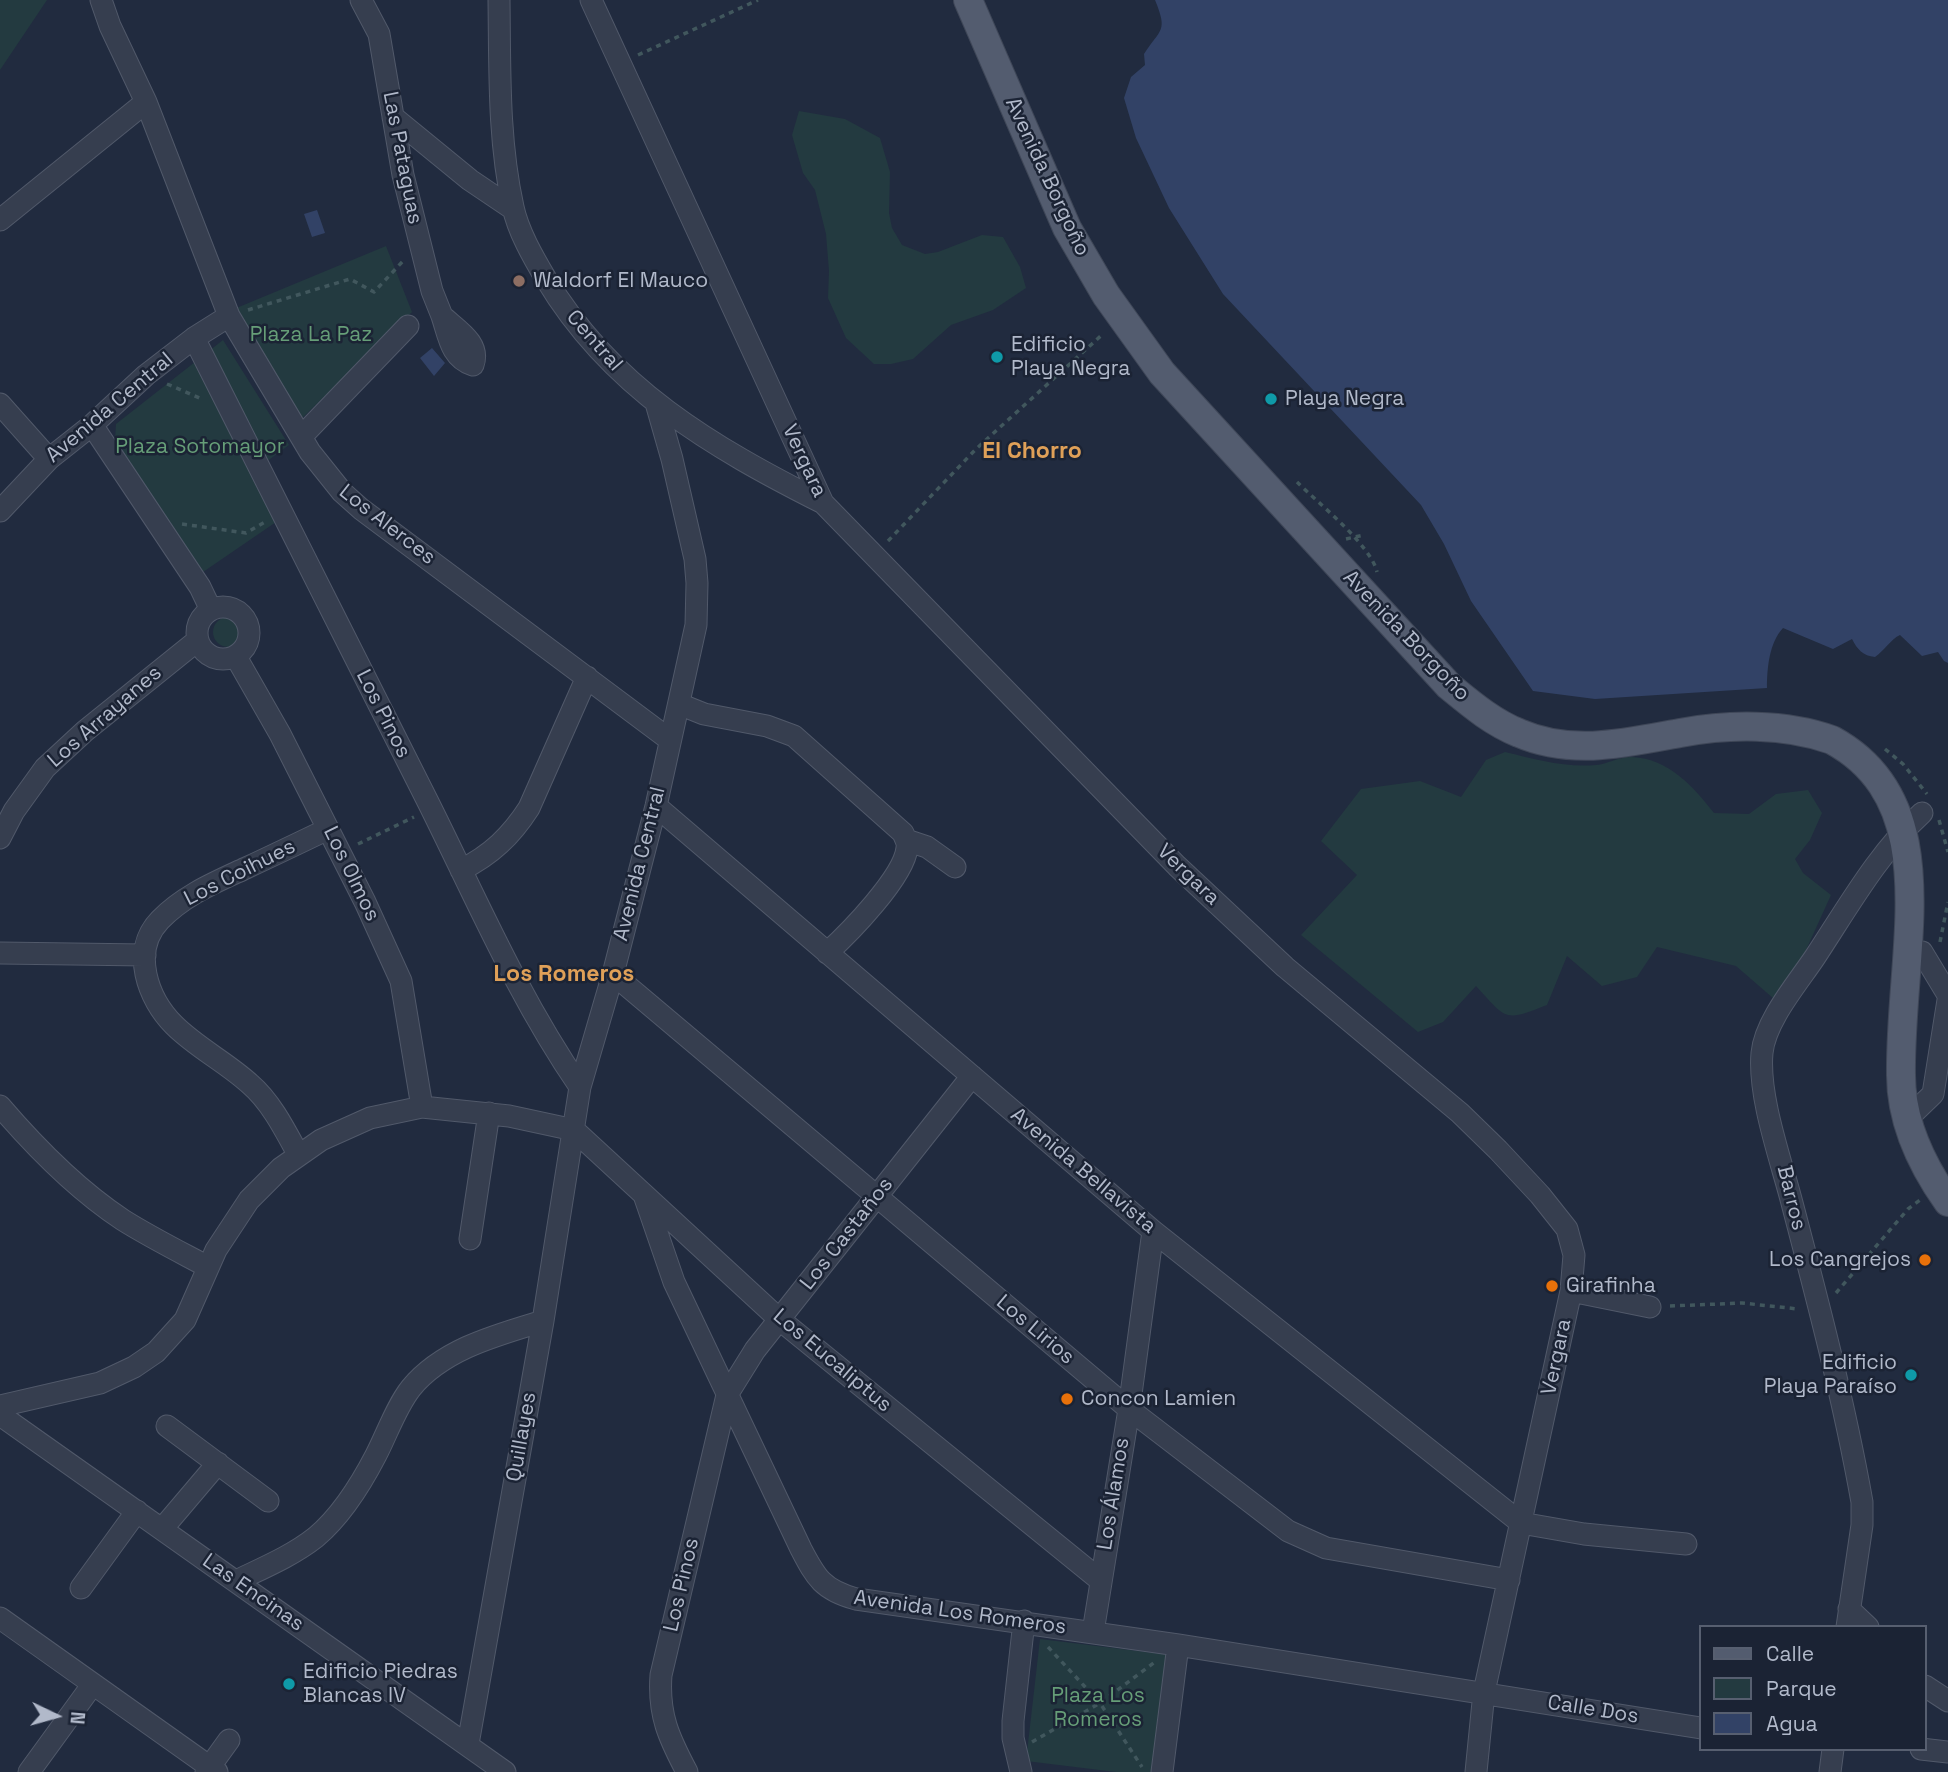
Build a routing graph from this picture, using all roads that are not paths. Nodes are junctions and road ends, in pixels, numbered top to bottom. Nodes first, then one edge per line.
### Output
1 (101, 0) edge
2 (361, 0) edge
3 (499, 0) edge
4 (591, 0) edge
5 (968, 0) edge
6 (146, 102) junction
7 (393, 117) junction
8 (513, 209) junction
9 (0, 220) edge
10 (229, 316) junction
11 (442, 316) dead end
12 (408, 326) dead end
13 (194, 338) junction
14 (656, 403) junction
15 (0, 404) edge
16 (92, 425) junction
17 (301, 437) junction
18 (49, 459) junction
19 (823, 503) junction
20 (0, 511) edge
21 (211, 610) junction
22 (198, 640) junction
23 (236, 657) junction
24 (587, 677) junction
25 (679, 704) junction
26 (670, 740) junction
27 (656, 806) junction
28 (328, 829) junction
29 (1933, 831) edge
30 (0, 838) edge
31 (906, 840) junction
32 (955, 867) dead end
33 (461, 870) junction
34 (1922, 952) junction
35 (0, 953) edge
36 (827, 953) junction
37 (145, 956) junction
38 (613, 974) junction
39 (1948, 997) edge
40 (972, 1076) junction
41 (580, 1087) junction
42 (0, 1106) edge
43 (422, 1107) junction
44 (489, 1113) junction
45 (1906, 1120) junction
46 (574, 1130) junction
47 (298, 1154) junction
48 (644, 1194) junction
49 (1942, 1194) edge
50 (876, 1197) junction
51 (1153, 1231) junction
52 (470, 1239) dead end
53 (208, 1268) junction
54 (1571, 1291) junction
55 (1650, 1307) road end
56 (779, 1318) junction
57 (543, 1321) junction
58 (727, 1395) junction
59 (0, 1406) edge
60 (1129, 1409) junction
61 (0, 1415) edge
62 (167, 1426) dead end
63 (218, 1463) junction
64 (268, 1501) dead end
65 (137, 1511) junction
66 (1521, 1522) junction
67 (162, 1529) junction
68 (1686, 1544) dead end
69 (1100, 1580) junction
70 (1509, 1580) junction
71 (236, 1581) junction
72 (81, 1588) dead end
73 (0, 1618) edge
74 (1848, 1618) edge
75 (1024, 1621) junction
76 (1093, 1632) junction
77 (1178, 1645) junction
78 (93, 1684) junction
79 (1927, 1686) edge
80 (1484, 1692) junction
81 (1948, 1701) edge
82 (1700, 1728) edge
83 (1927, 1734) edge
84 (229, 1740) dead end
85 (468, 1744) junction
86 (1927, 1749) edge
87 (1948, 1749) edge
88 (1832, 1751) edge
89 (1018, 1762) edge
90 (211, 1770) edge
91 (29, 1772) edge
92 (505, 1772) edge
93 (687, 1772) edge
94 (1163, 1772) edge
95 (1476, 1772) edge
96 (1830, 1772) edge

1 - 6 street, Los Alerces
2 - 7 street, Las Pataguas
3 - 8 street, Central
4 - 19 street, Vergara
5 - 29 main road, Avenida Borgoño
6 - 9 street
6 - 10 street, Los Alerces
7 - 8 street
7 - 11 street, Las Pataguas
8 - 14 street, Central
10 - 13 street, Avenida Central
10 - 17 street, Los Alerces
12 - 17 street
13 - 16 street, Avenida Central
13 - 33 street, Los Pinos
14 - 19 street, Central
14 - 25 street, Avenida Central
15 - 18 street
16 - 18 street, Avenida Central
16 - 21 street
17 - 24 street, Los Alerces
18 - 20 street, Avenida Central
19 - 54 street, Vergara
21 - 22 street
21 - 23 street
22 - 23 street
22 - 30 street, Los Arrayanes
23 - 28 street, Los Olmos
24 - 26 street, Los Alerces
24 - 33 street
25 - 26 street, Avenida Central
25 - 31 street
26 - 27 street, Avenida Central
27 - 36 street, Avenida Bellavista
27 - 38 street, Avenida Central
28 - 37 street, Los Coihues
28 - 43 street, Los Olmos
29 - 34 main road
29 - 74 street, Barros
31 - 32 street
31 - 36 street
33 - 41 street, Los Pinos
34 - 39 street
34 - 45 main road
35 - 37 street
36 - 40 street, Avenida Bellavista
37 - 47 street, Los Coihues
38 - 41 street, Avenida Central
38 - 50 street, Los Lirios
39 - 45 street
40 - 50 street, Los Castaños
40 - 51 street, Avenida Bellavista
41 - 46 street, Avenida Central
42 - 53 street
43 - 44 street
43 - 47 street
44 - 46 street
44 - 52 street
45 - 49 main road
46 - 48 street, Los Eucaliptus
46 - 57 street, Quillayes
47 - 53 street
48 - 56 street, Los Eucaliptus
48 - 58 street, Avenida Los Romeros
50 - 56 street, Los Castaños
50 - 60 street, Los Lirios
51 - 60 street, Los Álamos
51 - 66 street, Avenida Bellavista
53 - 59 street
54 - 55 street
54 - 66 street, Vergara
56 - 58 street, Los Castaños
56 - 69 street, Los Eucaliptus
57 - 71 street
57 - 85 street, Quillayes
58 - 75 street, Avenida Los Romeros
58 - 93 street, Los Pinos
60 - 69 street, Los Álamos
60 - 70 street, Los Lirios
61 - 65 street, Las Encinas
62 - 63 street
63 - 64 street
63 - 67 street
65 - 67 street, Las Encinas
65 - 72 street
66 - 68 street
66 - 70 street, Vergara
67 - 71 street, Las Encinas
69 - 76 street, Los Álamos
70 - 80 street, Vergara
71 - 85 street, Las Encinas
73 - 78 street
75 - 76 street, Avenida Los Romeros
75 - 89 street
76 - 77 street, Avenida Los Romeros
77 - 80 street, Avenida Los Romeros
77 - 94 street
78 - 90 street
78 - 91 street
79 - 81 street
80 - 82 street, Calle Dos
80 - 95 street, Vergara
83 - 87 street
84 - 90 street
85 - 92 street, Las Encinas
86 - 87 street
88 - 96 street

